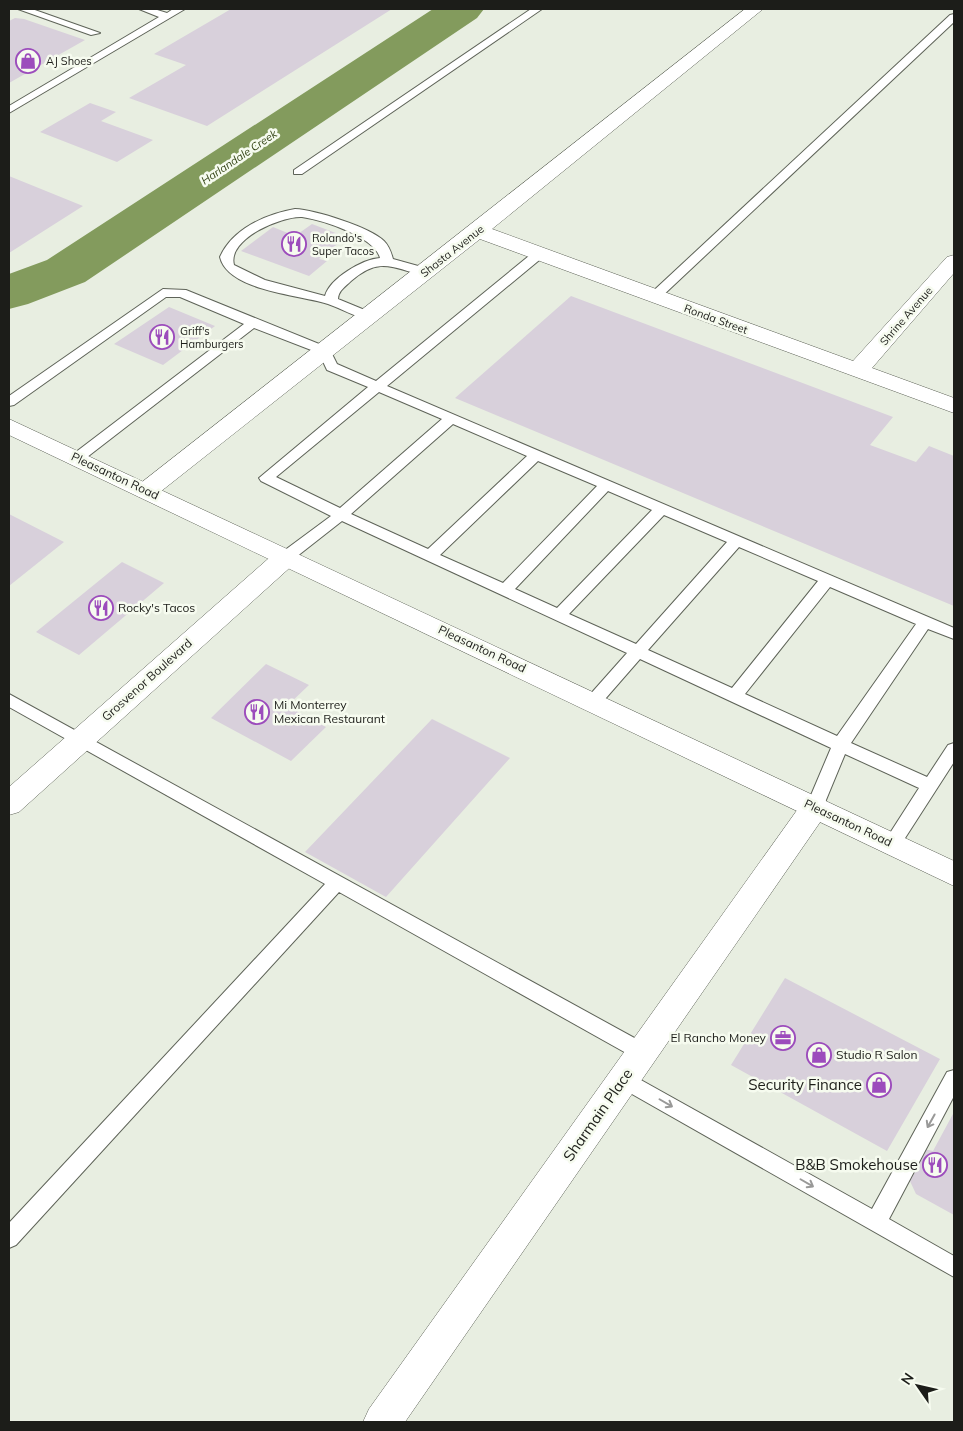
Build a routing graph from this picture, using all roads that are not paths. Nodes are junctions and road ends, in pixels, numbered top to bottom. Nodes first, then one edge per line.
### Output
1 (23, 9) edge
2 (144, 9) edge
3 (180, 9) edge
4 (537, 9) edge
5 (755, 9) edge
6 (167, 16) junction
7 (954, 17) edge
8 (95, 33) dead end
9 (9, 110) edge
10 (298, 172) dead end
11 (477, 232) junction
12 (539, 254) junction
13 (387, 260) junction
14 (954, 261) edge
15 (425, 272) junction
16 (654, 297) junction
17 (331, 301) junction
18 (368, 316) junction
19 (254, 323) junction
20 (324, 351) junction
21 (857, 371) junction
22 (379, 386) junction
23 (9, 402) edge
24 (954, 406) edge
25 (452, 418) junction
26 (9, 426) edge
27 (536, 454) junction
28 (77, 458) junction
29 (606, 484) junction
30 (146, 491) junction
31 (662, 508) junction
32 (341, 515) junction
33 (737, 540) junction
34 (431, 555) junction
35 (286, 557) junction
36 (828, 579) junction
37 (505, 590) junction
38 (558, 616) junction
39 (925, 622) junction
40 (954, 634) edge
41 (639, 653) junction
42 (734, 697) junction
43 (9, 700) edge
44 (594, 702) junction
45 (80, 740) junction
46 (841, 744) junction
47 (954, 749) edge
48 (930, 786) junction
49 (9, 804) edge
50 (815, 807) junction
51 (892, 844) junction
52 (954, 874) edge
53 (337, 882) junction
54 (642, 1052) junction
55 (954, 1078) edge
56 (623, 1079) junction
57 (876, 1222) junction
58 (9, 1238) edge
59 (954, 1267) edge
60 (382, 1422) edge

1 - 8 lane
2 - 6 lane
3 - 6 lane
4 - 10 lane
5 - 11 street, Shasta Avenue
6 - 9 lane
7 - 16 lane
11 - 12 street, Ronda Street
11 - 15 street, Shasta Avenue
12 - 16 street, Ronda Street
12 - 22 lane
13 - 15 lane
13 - 17 lane
13 - 17 lane
14 - 21 street, Shrine Avenue
15 - 18 street, Shasta Avenue
16 - 21 street, Ronda Street
17 - 18 lane
18 - 20 street, Shasta Avenue
19 - 20 lane
19 - 23 lane
19 - 28 lane
20 - 22 lane
20 - 30 street, Shasta Avenue
21 - 24 street, Ronda Street
22 - 25 lane
22 - 32 lane
25 - 27 lane
25 - 32 lane
26 - 28 street, Pleasanton Road
27 - 29 lane
27 - 34 lane
28 - 30 street, Pleasanton Road
29 - 31 lane
29 - 37 lane
30 - 35 street, Pleasanton Road
31 - 33 lane
31 - 38 lane
32 - 34 lane
32 - 35 lane
33 - 36 lane
33 - 41 lane
34 - 37 lane
35 - 44 street, Pleasanton Road
35 - 45 street, Grosvenor Boulevard
36 - 39 lane
36 - 42 lane
37 - 38 lane
38 - 41 lane
39 - 40 lane
39 - 46 lane
41 - 42 lane
41 - 44 lane
42 - 46 lane
43 - 45 lane
44 - 50 street, Pleasanton Road
45 - 49 street, Grosvenor Boulevard
45 - 53 lane
46 - 48 lane
46 - 50 lane
47 - 48 lane
48 - 51 lane
50 - 51 street, Pleasanton Road
50 - 54 street, Sharmain Place
51 - 52 street, Pleasanton Road
53 - 54 lane
53 - 58 lane
54 - 56 street, Sharmain Place
55 -> 57 lane
56 -> 57 lane
56 - 60 street, Sharmain Place
57 - 59 lane

